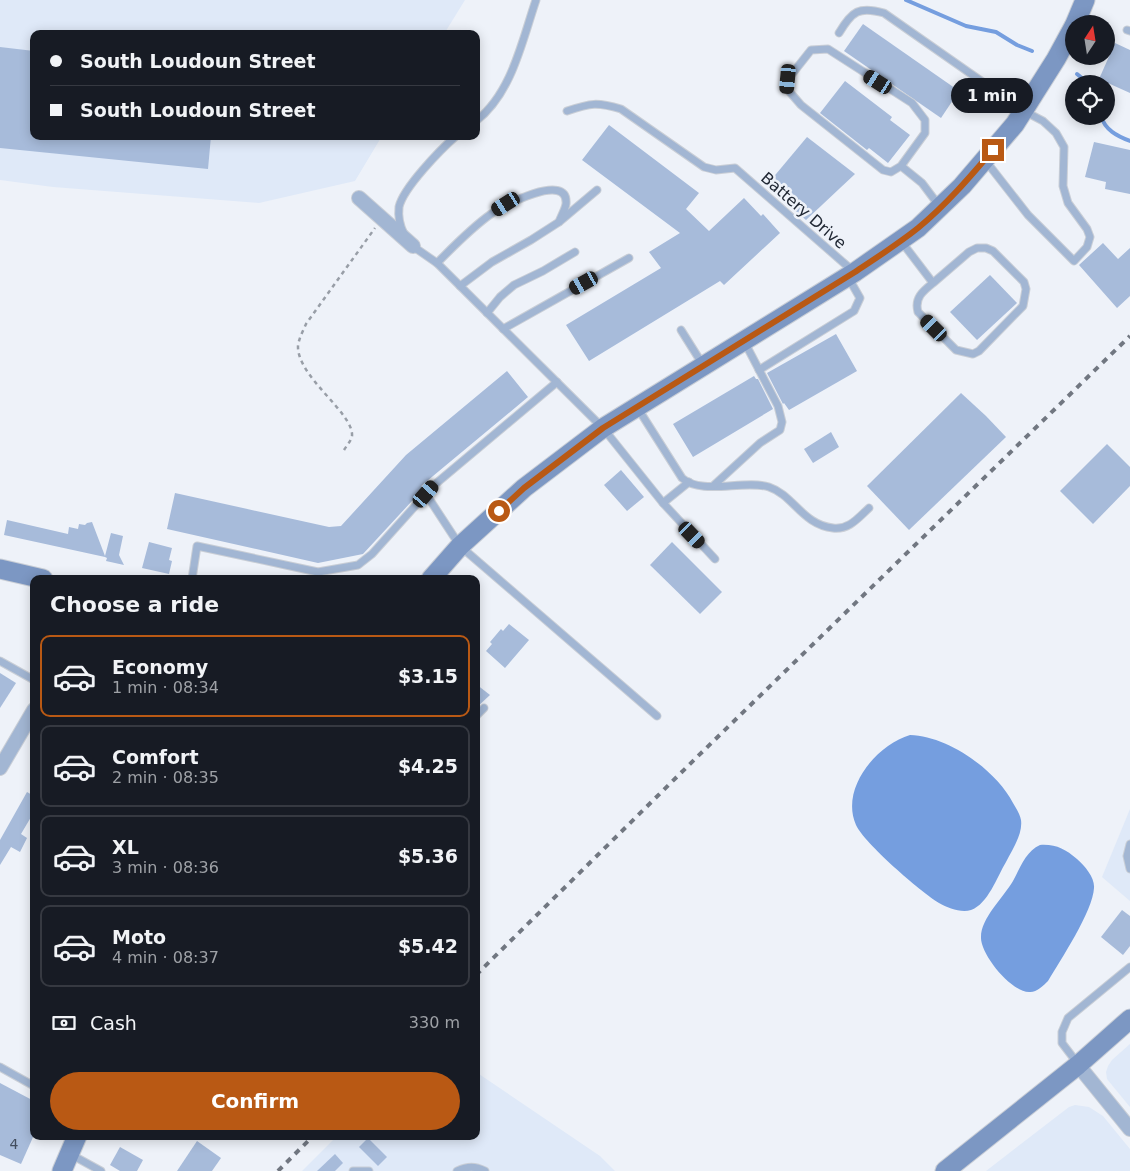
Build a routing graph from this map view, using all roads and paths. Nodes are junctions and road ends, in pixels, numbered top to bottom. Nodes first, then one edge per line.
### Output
1 (536, 0) edge
2 (1085, 0) edge
3 (1078, 15) edge
4 (840, 33) dead end
5 (1065, 42) edge
6 (568, 111) dead end
7 (1024, 111) junction
8 (480, 118) edge
9 (451, 140) edge
10 (985, 160) junction
11 (901, 166) junction
12 (597, 190) dead end
13 (359, 198) dead end
14 (940, 207) junction
15 (381, 218) junction
16 (559, 222) junction
17 (901, 240) junction
18 (412, 246) junction
19 (575, 252) dead end
20 (628, 258) dead end
21 (437, 263) junction
22 (851, 275) junction
23 (933, 283) junction
24 (460, 286) junction
25 (487, 313) junction
26 (504, 329) junction
27 (681, 330) dead end
28 (744, 341) junction
29 (703, 365) junction
30 (759, 370) junction
31 (557, 382) junction
32 (637, 407) junction
33 (603, 428) junction
34 (344, 450) dead end
35 (689, 482) junction
36 (713, 486) junction
37 (426, 494) junction
38 (663, 503) junction
39 (868, 508) dead end
40 (460, 546) junction
41 (715, 559) dead end
42 (0, 569) edge
43 (193, 575) edge
44 (435, 575) edge
45 (30, 576) edge
46 (0, 661) edge
47 (30, 678) edge
48 (484, 708) dead end
49 (480, 712) edge
50 (657, 716) dead end
51 (30, 717) edge
52 (0, 768) edge
53 (1130, 844) edge
54 (1130, 869) edge
55 (1130, 967) edge
56 (1130, 1019) edge
57 (1078, 1064) junction
58 (0, 1067) edge
59 (30, 1084) edge
60 (1130, 1129) edge
61 (75, 1140) edge
62 (69, 1154) junction
63 (62, 1171) edge
64 (101, 1171) edge
65 (353, 1171) edge
66 (369, 1171) edge
67 (457, 1171) edge
68 (486, 1171) edge
69 (945, 1171) edge

1 - 8 lane
2 - 3 main road
4 - 7 lane
5 - 7 main road
6 - 22 lane, Battery Drive
7 - 10 main road
7 - 10 lane
9 - 18 lane
10 - 14 main road
11 - 11 lane
11 - 14 lane
12 - 16 lane
13 - 15 street
14 - 17 main road
15 - 18 street
15 - 34 path
16 - 21 lane
16 - 24 lane
17 - 22 main road
17 - 23 lane
18 - 21 lane
19 - 25 lane
20 - 26 lane
21 - 24 lane
22 - 28 main road
22 - 30 lane
23 - 23 lane
24 - 25 lane
25 - 26 lane
26 - 31 lane
27 - 29 lane
28 - 29 main road
28 - 30 lane
29 - 32 main road
30 - 36 lane
31 - 33 lane
31 - 37 lane
32 - 33 main road
32 - 35 lane
33 - 38 lane
33 - 40 main road
35 - 36 lane
35 - 38 lane
36 - 39 lane
37 - 40 lane
37 - 43 lane
38 - 41 lane
40 - 44 main road
40 - 50 lane
42 - 45 main road
46 - 47 lane
48 - 49 lane
51 - 52 street
53 - 54 lane
55 - 57 lane
56 - 57 main road
57 - 60 street
57 - 69 main road
58 - 59 lane
61 - 62 main road
62 - 63 main road
62 - 64 lane
65 - 66 lane
67 - 68 lane

